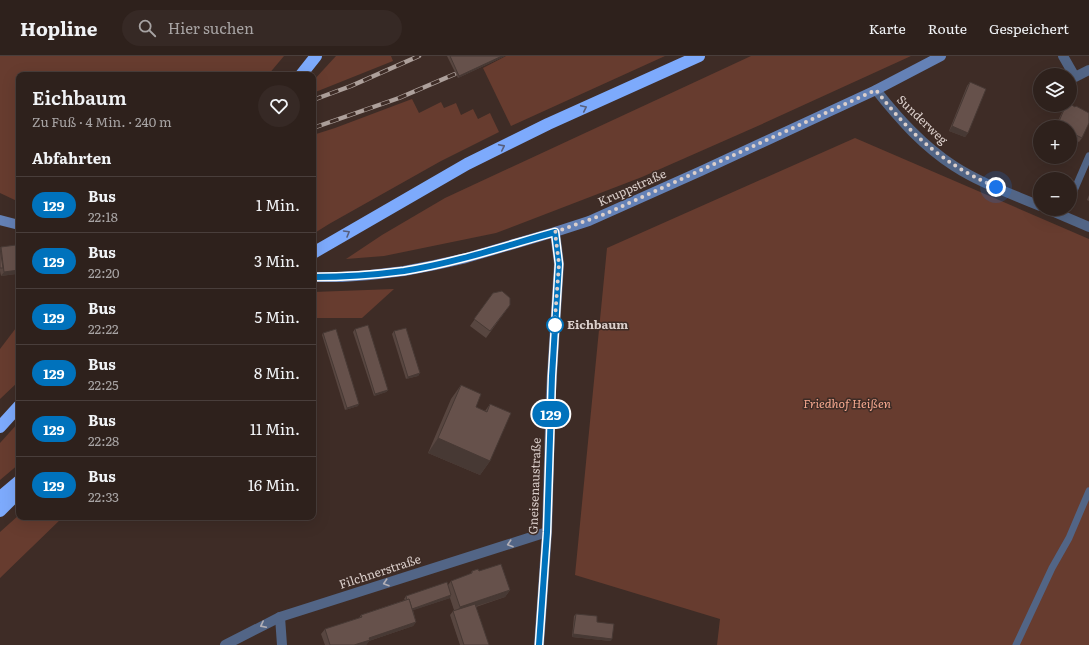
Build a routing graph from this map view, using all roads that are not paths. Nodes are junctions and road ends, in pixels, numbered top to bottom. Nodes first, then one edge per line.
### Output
1 (316, 56) edge
2 (699, 56) edge
3 (941, 56) edge
4 (1064, 56) edge
5 (1089, 70) edge
6 (303, 72) edge
7 (876, 90) junction
8 (1089, 156) edge
9 (1077, 184) edge
10 (1033, 203) edge
11 (1070, 216) edge
12 (0, 220) edge
13 (16, 224) edge
14 (1089, 227) edge
15 (555, 232) junction
16 (316, 251) edge
17 (316, 277) edge
18 (16, 409) edge
19 (0, 427) edge
20 (16, 484) edge
21 (1089, 491) edge
22 (16, 495) edge
23 (0, 497) edge
24 (0, 511) edge
25 (547, 532) junction
26 (280, 617) junction
27 (224, 645) edge
28 (282, 645) edge
29 (539, 645) edge
30 (1016, 645) edge

1 - 6 highway
16 -> 2 highway
3 - 7 street, Kruppstraße
4 - 5 street
7 - 10 street, Sunderweg
7 - 15 street, Kruppstraße
8 - 9 lane
11 - 14 street
12 - 13 street
15 - 17 street, Kruppstraße
15 - 25 street, Gneisenaustraße
18 - 19 highway
20 - 23 highway
21 - 30 lane
22 - 24 highway
25 -> 26 street, Filchnerstraße
25 - 29 street, Gneisenaustraße
26 -> 27 street, Filchnerstraße
26 - 28 street

